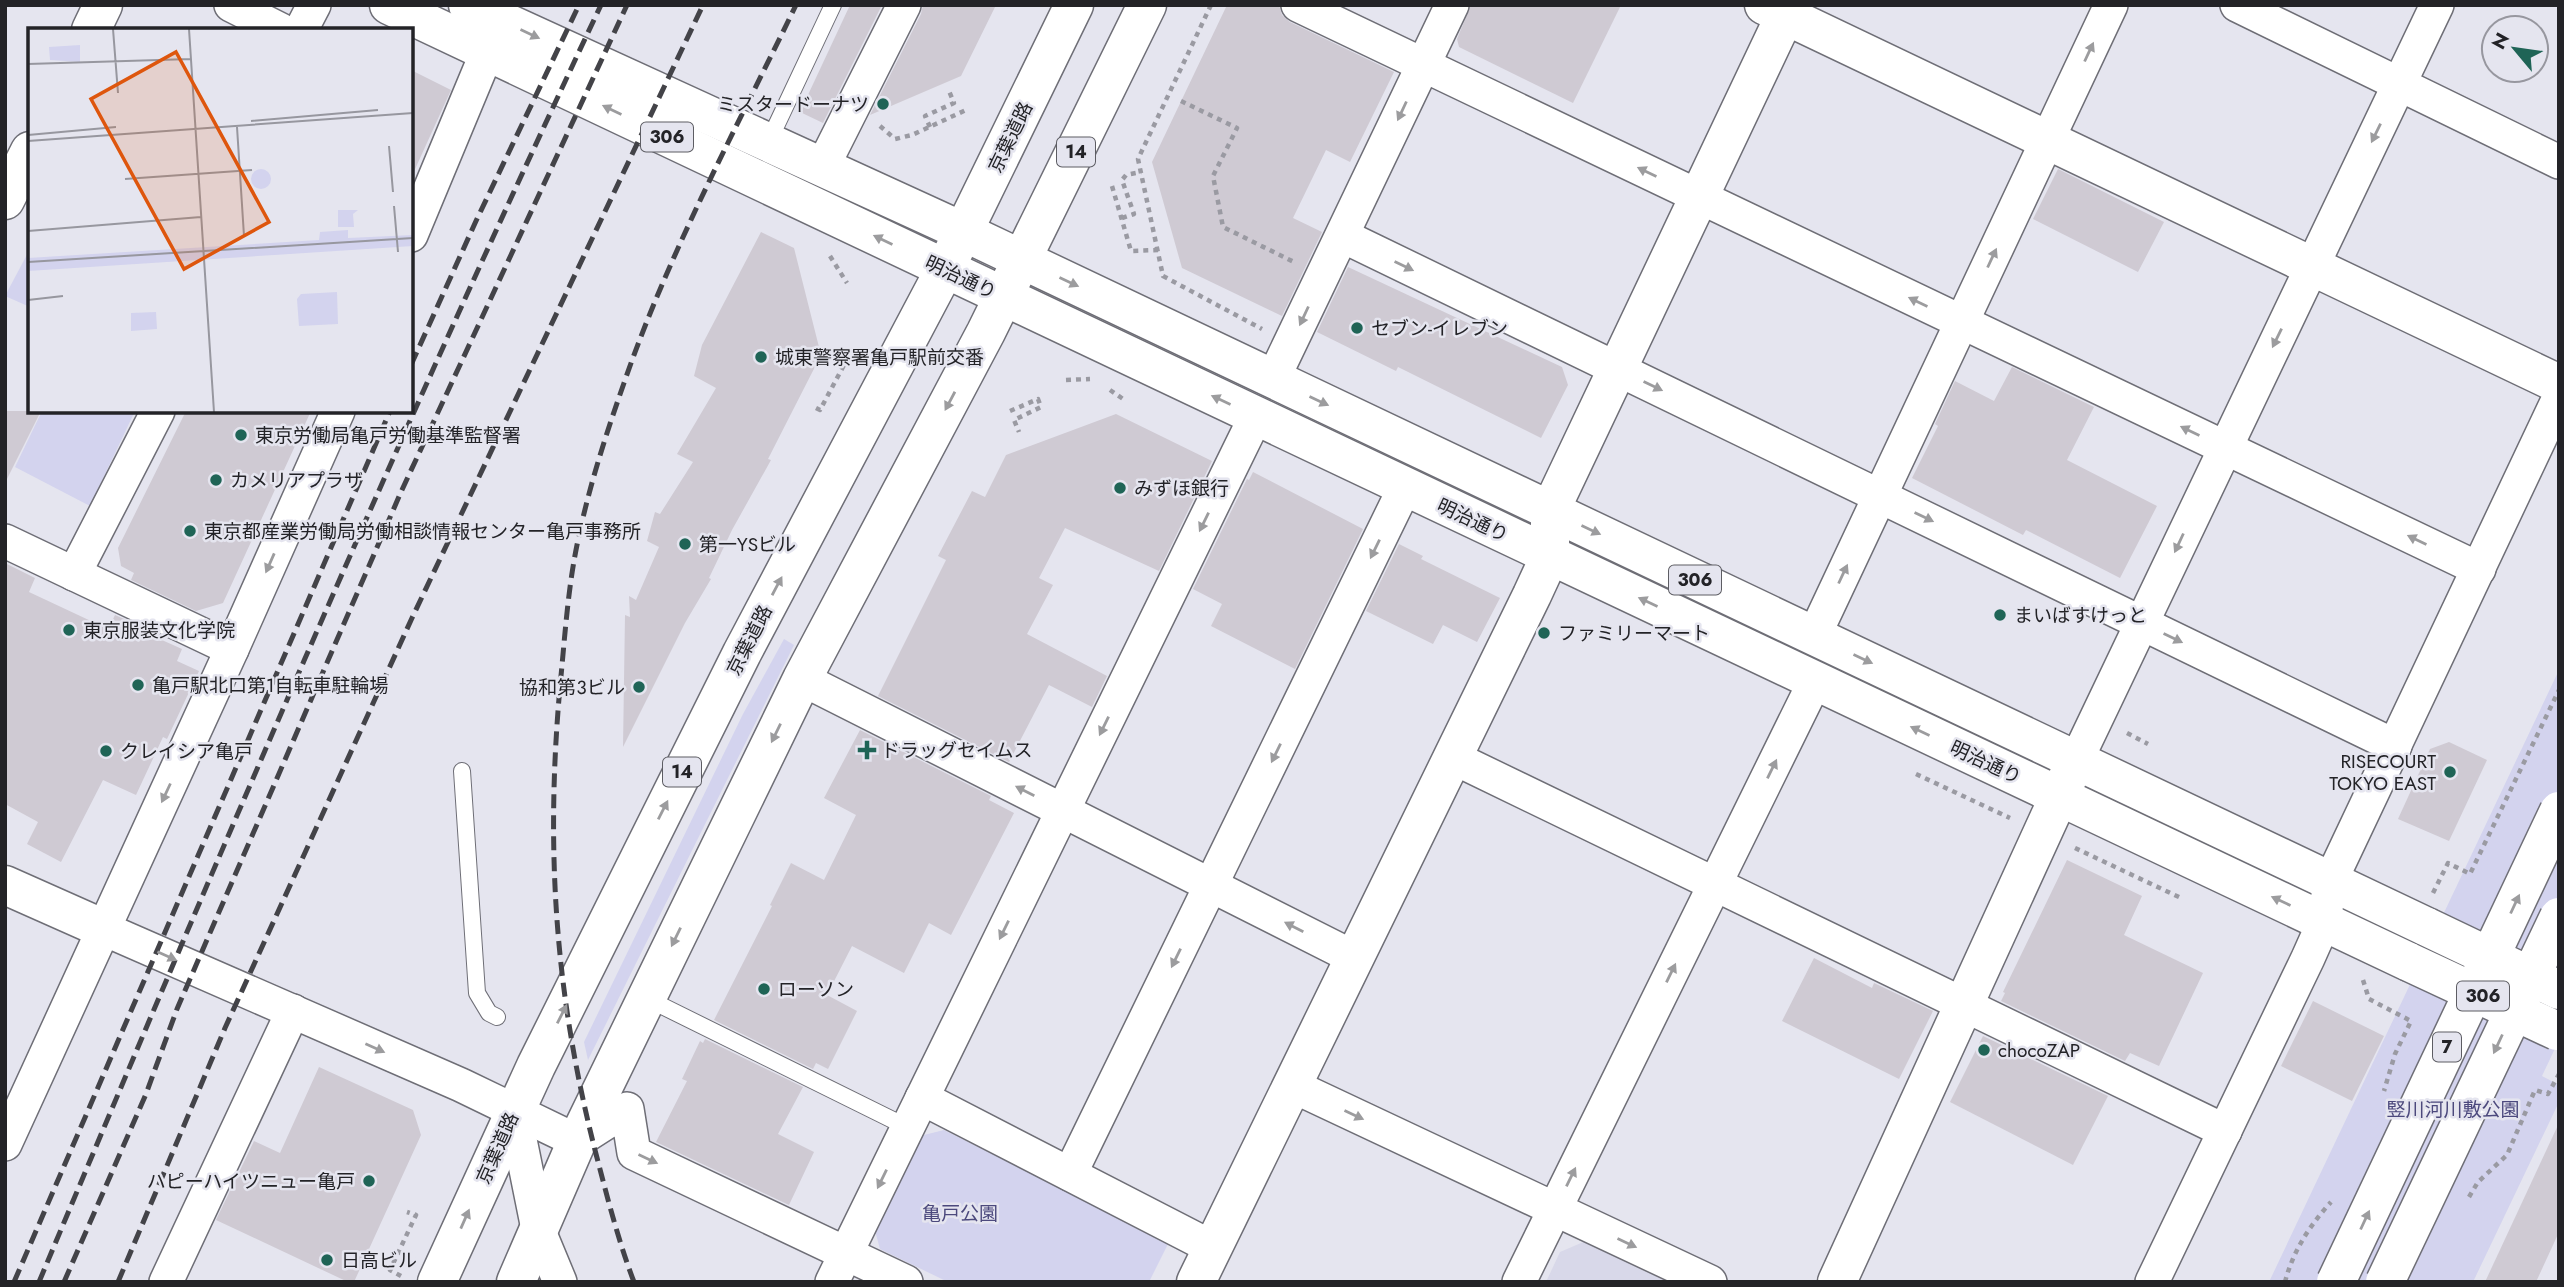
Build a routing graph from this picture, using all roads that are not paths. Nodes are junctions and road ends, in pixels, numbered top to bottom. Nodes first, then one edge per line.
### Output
1 (231, 5) edge
2 (314, 5) edge
3 (389, 5) edge
4 (468, 5) edge
5 (833, 5) edge
6 (904, 5) edge
7 (1074, 5) edge
8 (1147, 5) edge
9 (1298, 5) edge
10 (1452, 5) edge
11 (2111, 5) edge
12 (2237, 5) edge
13 (2437, 5) edge
14 (1779, 9) edge
15 (277, 28) edge
16 (302, 28) edge
17 (488, 50) junction
18 (1424, 65) junction
19 (2399, 84) junction
20 (2047, 140) junction
21 (768, 143) junction
22 (28, 155) edge
23 (2559, 162) edge
24 (822, 168) junction
25 (1699, 197) junction
26 (5, 200) edge
27 (413, 230) edge
28 (964, 232) junction
29 (1343, 236) junction
30 (1022, 260) junction
31 (2312, 267) junction
32 (945, 269) junction
33 (1004, 297) junction
34 (1962, 322) junction
35 (1617, 369) junction
36 (1273, 379) junction
37 (2559, 384) edge
38 (2559, 398) edge
39 (157, 413) edge
40 (337, 413) edge
41 (1256, 416) junction
42 (2225, 448) junction
43 (1405, 487) junction
44 (1880, 496) junction
45 (1550, 511) junction
46 (5, 541) edge
47 (1550, 556) junction
48 (2479, 569) junction
49 (74, 574) junction
50 (2141, 623) junction
51 (1814, 636) junction
52 (232, 649) junction
53 (802, 679) junction
54 (1815, 681) junction
55 (2395, 746) junction
56 (1452, 757) junction
57 (2076, 761) junction
58 (463, 771) dead end
59 (2059, 796) junction
60 (1063, 810) junction
61 (2559, 811) edge
62 (2330, 882) junction
63 (1715, 884) junction
64 (5, 885) edge
65 (1212, 885) junction
66 (2559, 916) edge
67 (2324, 922) junction
68 (104, 929) junction
69 (1355, 958) junction
70 (2559, 990) edge
71 (646, 998) junction
72 (1964, 1004) junction
73 (293, 1011) junction
74 (497, 1017) dead end
75 (2558, 1031) edge
76 (1293, 1086) junction
77 (514, 1110) junction
78 (915, 1113) junction
79 (2225, 1131) junction
80 (577, 1140) junction
81 (5, 1144) edge
82 (1070, 1174) junction
83 (1555, 1209) junction
84 (538, 1229) junction
85 (1213, 1248) junction
86 (839, 1268) edge
87 (166, 1282) edge
88 (437, 1282) edge
89 (516, 1282) edge
90 (560, 1282) edge
91 (906, 1282) edge
92 (1196, 1282) edge
93 (1519, 1282) edge
94 (1710, 1282) edge
95 (1837, 1282) edge
96 (2152, 1282) edge
97 (2336, 1282) edge
98 (2385, 1282) edge

1 - 15 street
2 - 16 street
3 - 17 main road, 明治通り / 306
4 -> 21 main road, 明治通り / 306
5 - 21 lane
6 - 24 street
7 - 28 main road, 京葉道路 / 14
8 - 30 main road, 14
9 - 18 street
10 - 18 street
20 -> 11 street
12 - 19 street
13 - 19 street
14 - 20 main road
14 - 25 main road
17 - 27 street
32 -> 17 main road, 明治通り / 306
25 -> 18 street
18 -> 29 street
19 - 23 street
19 -> 31 street
20 - 31 main road
34 -> 20 street
21 - 24 main road, 明治通り / 306
22 - 26 main road
24 - 28 main road, 明治通り / 306
34 -> 25 street
25 - 35 main road
28 - 30 main road, 明治通り / 306
28 - 32 main road, 京葉道路 / 14
29 -> 35 street
29 -> 36 street
30 - 33 main road, 14
30 -> 36 main road, 明治通り / 306
31 - 37 main road
31 -> 42 street
32 - 33 main road, 明治通り / 306
77 -> 32 main road, 京葉道路 / 14
41 -> 33 main road, 明治通り / 306
33 -> 53 main road, 14
42 -> 34 street
34 - 44 street
35 -> 44 street
35 - 45 main road
36 -> 45 main road, 明治通り / 306
38 - 48 street
39 - 49 street
40 -> 52 street
41 - 43 main road, 明治通り / 306
41 -> 60 street
48 -> 42 street
42 -> 50 street
43 - 47 main road, 明治通り / 306
43 -> 65 street
44 -> 50 street
51 -> 44 street
45 - 47 main road
45 -> 51 main road, 明治通り / 306
46 - 49 street
54 -> 47 main road, 明治通り / 306
47 - 56 main road
48 - 55 street
49 - 52 street
50 -> 55 street
50 - 57 street
51 -> 57 main road, 明治通り / 306
52 -> 68 street
60 -> 53 street
53 -> 71 main road, 14
59 -> 54 main road, 明治通り / 306
63 -> 54 street
55 - 62 street
56 - 63 street
56 - 69 main road
57 - 59 main road
57 - 62 main road, 明治通り / 306
58 - 74 lane
67 -> 59 main road, 明治通り / 306
59 - 72 main road
60 - 65 street
60 -> 78 street
97 -> 61 main road, 7, bridge
62 - 67 street
62 - 70 main road, 明治通り / 306, bridge
63 - 72 street
83 -> 63 street
64 - 68 main road
69 -> 65 street
65 -> 82 street
66 -> 98 main road, 7, bridge
67 - 75 main road, 明治通り / 306, bridge
67 - 79 street
68 -> 73 street
68 - 81 street
69 - 76 main road
71 - 78 lane
71 - 80 main road, 14
72 - 79 street
72 - 95 main road
73 -> 77 street
73 - 87 street
76 -> 83 street
76 - 85 main road
77 - 80 street
77 - 84 street
88 -> 77 main road, 京葉道路 / 14
78 - 82 street
78 -> 86 street
79 - 96 street
80 - 84 main road, 14
80 -> 86 street
82 - 85 street
83 - 93 street
83 -> 94 street
84 - 89 main road, 14
84 - 90 street
85 - 92 main road
86 - 91 street

